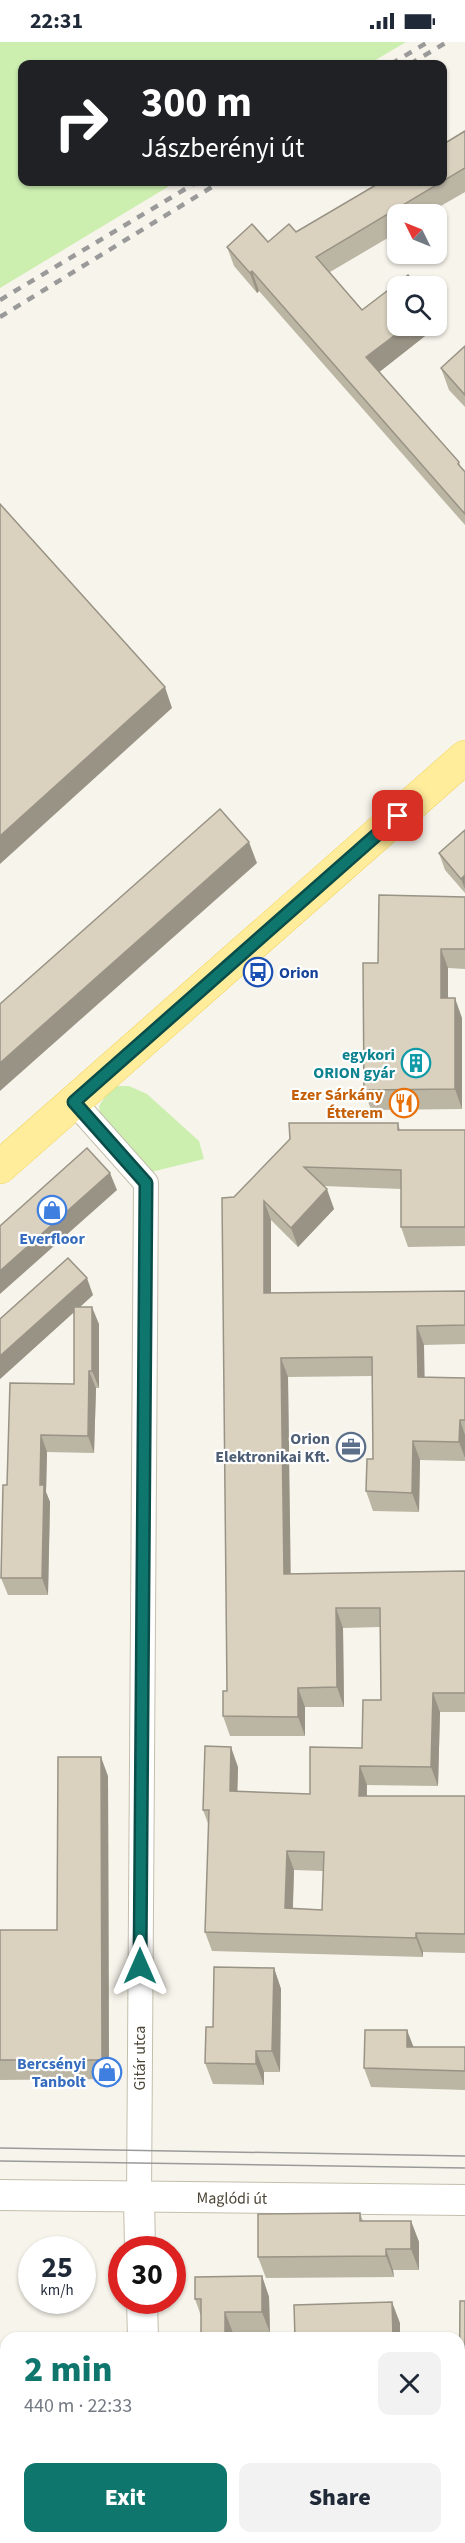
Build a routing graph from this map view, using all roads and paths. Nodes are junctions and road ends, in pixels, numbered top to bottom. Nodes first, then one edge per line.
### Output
1 (465, 757) edge
2 (74, 1102) junction
3 (0, 1167) edge
4 (0, 2195) edge
5 (139, 2197) junction
6 (465, 2200) edge
7 (140, 2236) edge
8 (142, 2314) edge
9 (143, 2332) edge

1 - 2 main road
2 - 3 main road
2 - 5 street, Gitár utca
4 - 5 street, Maglódi út
5 - 6 street, Maglódi út
5 - 7 street, Gitár utca
8 - 9 street

